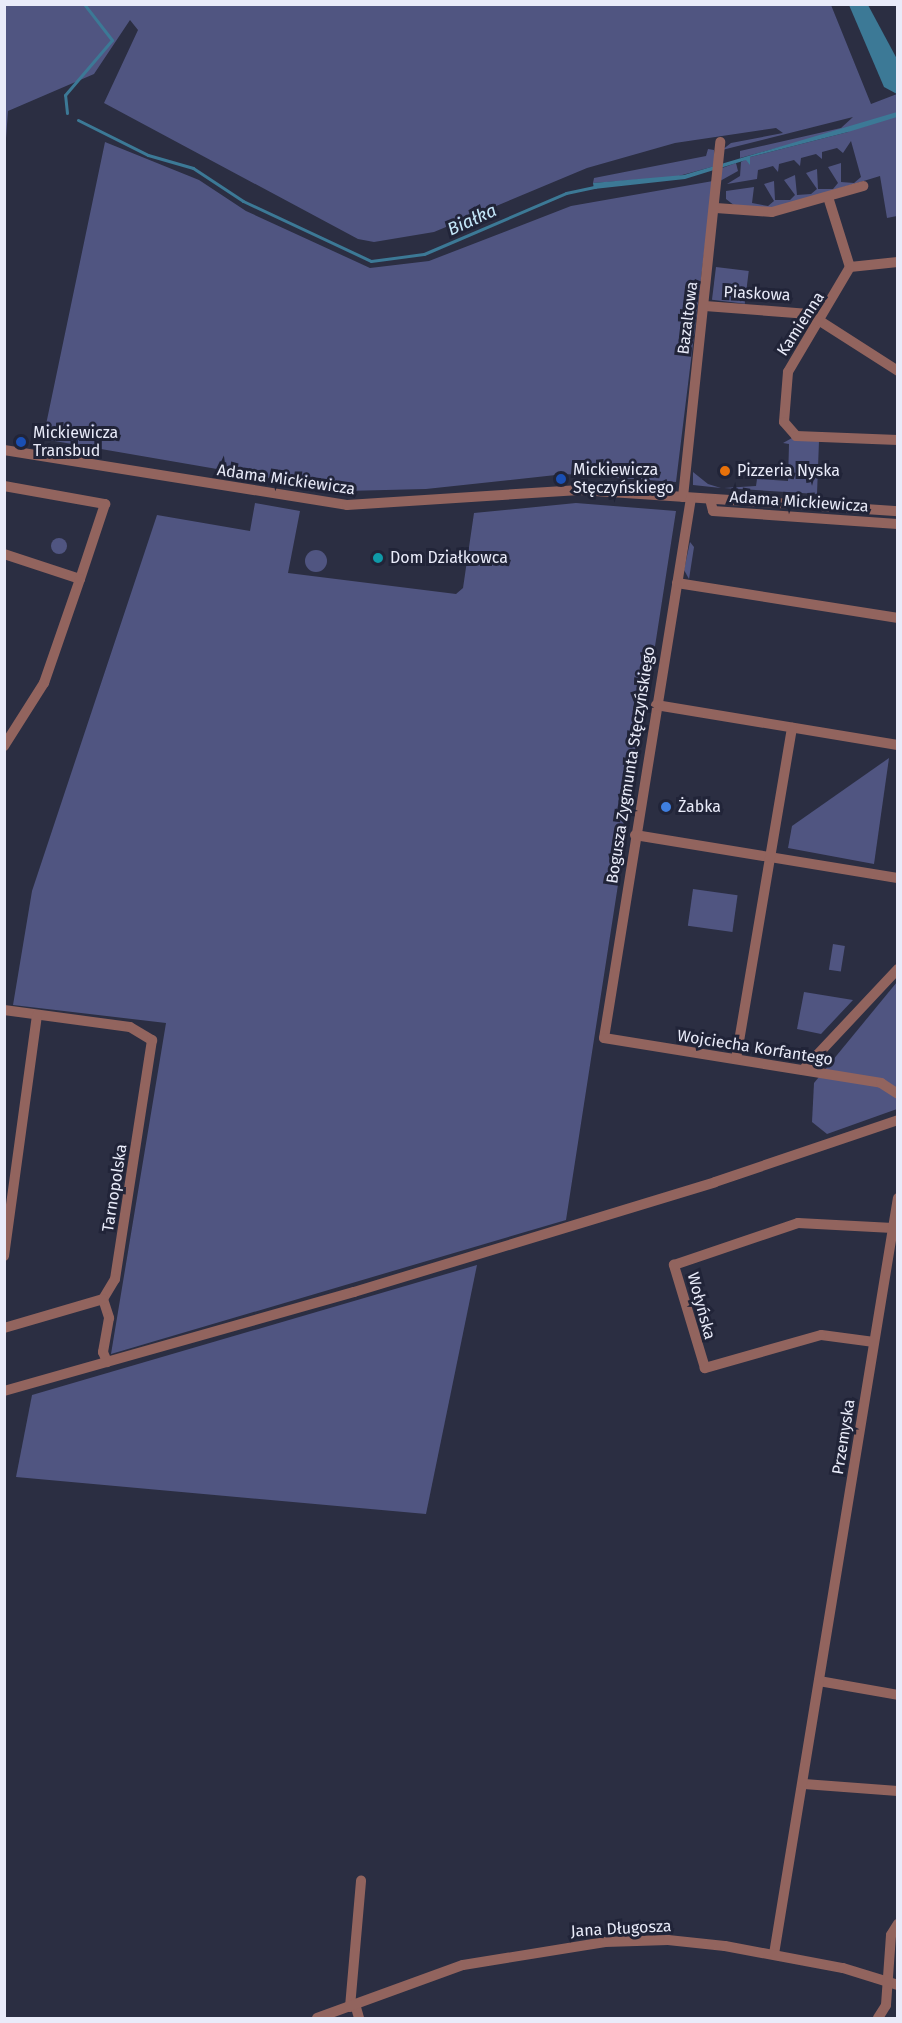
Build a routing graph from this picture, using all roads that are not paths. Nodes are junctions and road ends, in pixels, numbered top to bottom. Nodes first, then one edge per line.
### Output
1 (720, 142) dead end
2 (862, 186) dead end
3 (828, 197) junction
4 (716, 208) junction
5 (897, 262) edge
6 (850, 267) junction
7 (705, 306) junction
8 (821, 321) junction
9 (897, 371) edge
10 (897, 440) edge
11 (4, 450) edge
12 (4, 486) edge
13 (687, 497) junction
14 (710, 499) junction
15 (897, 511) edge
16 (897, 524) edge
17 (4, 554) edge
18 (80, 579) junction
19 (677, 583) junction
20 (897, 618) edge
21 (656, 705) junction
22 (792, 728) junction
23 (897, 745) edge
24 (4, 746) edge
25 (635, 835) junction
26 (771, 856) junction
27 (897, 878) edge
28 (897, 969) edge
29 (4, 1010) edge
30 (37, 1015) junction
31 (604, 1038) joint
32 (736, 1059) junction
33 (802, 1070) junction
34 (897, 1094) edge
35 (897, 1120) edge
36 (897, 1198) edge
37 (893, 1228) junction
38 (4, 1256) edge
39 (103, 1299) junction
40 (4, 1328) edge
41 (874, 1342) junction
42 (107, 1362) junction
43 (4, 1391) edge
44 (819, 1681) junction
45 (897, 1695) edge
46 (804, 1784) junction
47 (897, 1791) edge
48 (361, 1880) dead end
49 (897, 1924) edge
50 (774, 1954) junction
51 (894, 1984) edge
52 (353, 2006) junction
53 (316, 2019) edge
54 (359, 2019) edge
55 (878, 2019) edge

1 - 4 street, Bazaltowa
2 - 3 street
3 - 4 street
3 - 6 street
4 - 7 street, Bazaltowa
5 - 6 street
6 - 8 street, Kamienna
7 - 8 street, Piaskowa
7 - 13 street, Bazaltowa
8 - 9 street, Piaskowa
8 - 10 street, Kamienna
11 - 13 street, Adama Mickiewicza
12 - 18 street
13 - 14 street, Adama Mickiewicza
13 - 19 street, Bogusza Zygmunta Stęczyńskiego
14 - 15 street, Adama Mickiewicza
14 - 16 street, Adama Mickiewicza
17 - 18 street
18 - 24 street
19 - 20 street
19 - 21 street, Bogusza Zygmunta Stęczyńskiego
21 - 22 street
21 - 25 street, Bogusza Zygmunta Stęczyńskiego
22 - 23 street
22 - 26 street
25 - 26 street
25 - 31 street, Bogusza Zygmunta Stęczyńskiego
26 - 27 street
26 - 32 street
28 - 33 street
29 - 30 street
30 - 38 street
30 - 39 street, Tarnopolska
31 - 32 street, Wojciecha Korfantego
32 - 33 street, Wojciecha Korfantego
33 - 34 street, Wojciecha Korfantego
35 - 42 street
36 - 37 street, Przemyska
37 - 41 street, Przemyska
37 - 41 street, Wołyńska
39 - 40 street
39 - 42 street
41 - 44 street, Przemyska
42 - 43 street
44 - 45 street
44 - 46 street, Przemyska
46 - 47 street
46 - 50 street, Przemyska
48 - 52 street
49 - 51 street
50 - 51 street, Jana Długosza
50 - 52 street, Jana Długosza
51 - 55 street
52 - 53 street, Jana Długosza
52 - 54 street

